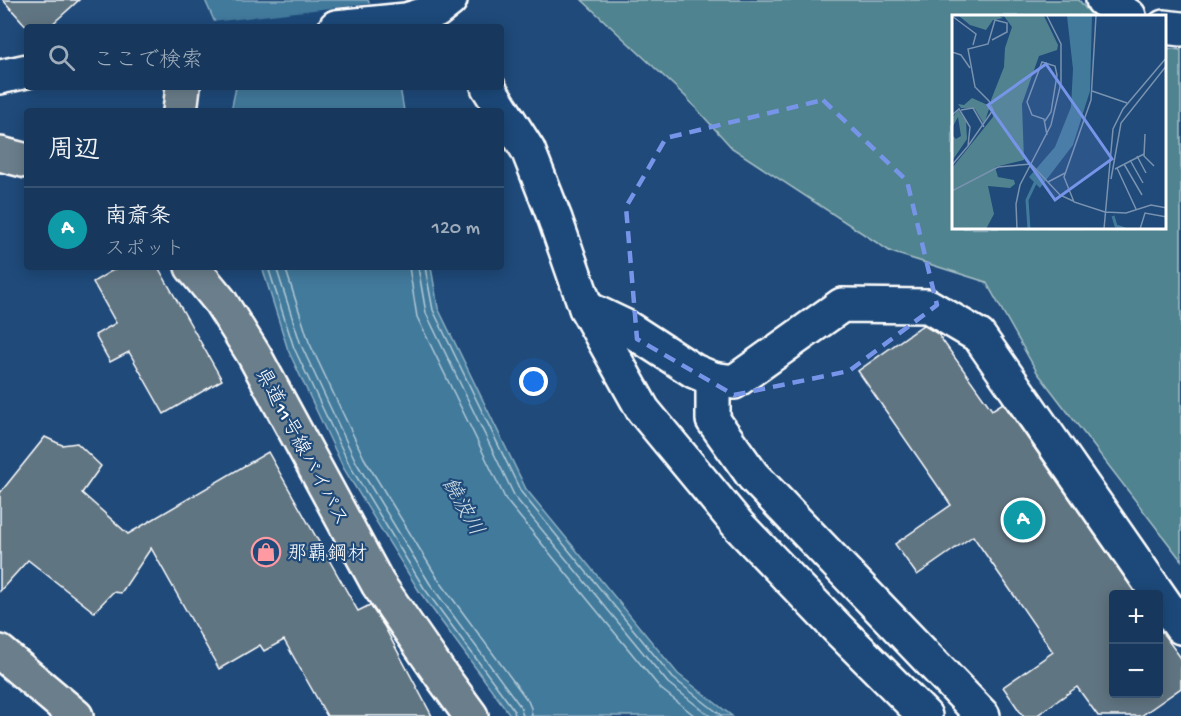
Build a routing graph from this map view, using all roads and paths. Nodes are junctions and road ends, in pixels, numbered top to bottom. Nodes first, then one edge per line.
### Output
1 (1103, 0) edge
2 (434, 12) edge
3 (1127, 15) edge
4 (356, 24) edge
5 (1166, 27) edge
6 (1181, 29) edge
7 (24, 72) edge
8 (0, 77) edge
9 (183, 90) edge
10 (490, 90) edge
11 (180, 108) edge
12 (501, 108) edge
13 (504, 112) edge
14 (0, 154) edge
15 (24, 160) edge
16 (194, 270) edge
17 (586, 308) junction
18 (713, 379) junction
19 (1181, 627) edge
20 (0, 652) edge
21 (76, 716) edge
22 (471, 716) edge
23 (925, 716) edge
24 (983, 716) edge

1 - 3 street
2 - 4 street
5 - 6 street
7 - 8 street
9 - 11 main road
10 - 12 street
13 - 17 street
14 - 15 main road
16 - 22 main road, 県道11号線バイパス
17 - 18 street
17 - 23 street
18 - 19 street
18 - 24 street
20 - 21 main road

